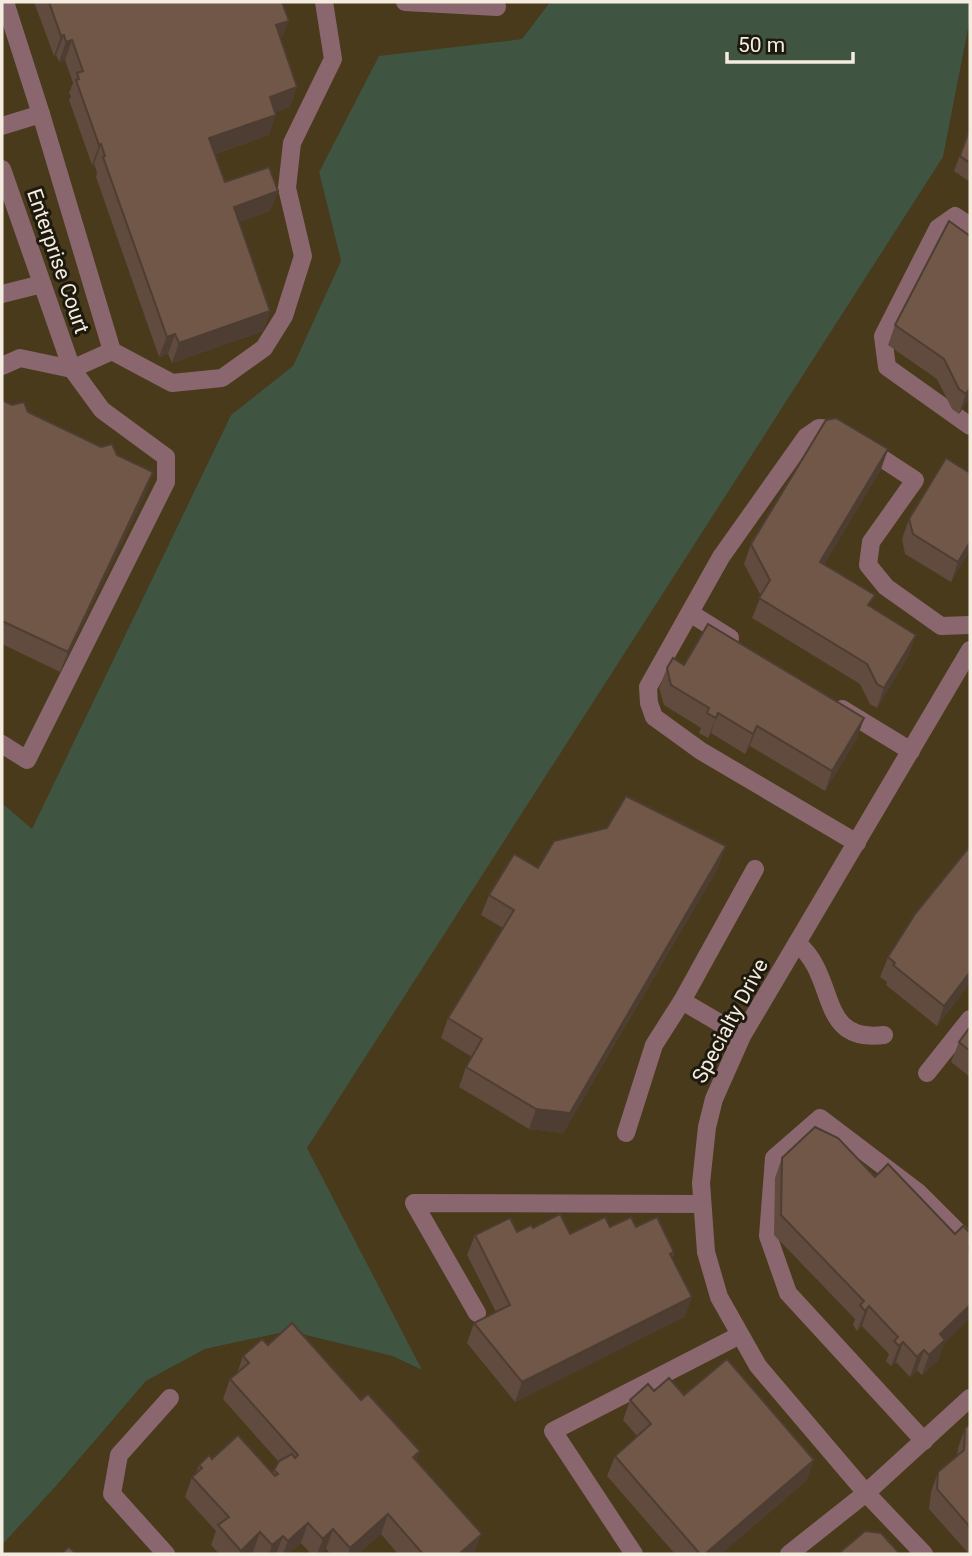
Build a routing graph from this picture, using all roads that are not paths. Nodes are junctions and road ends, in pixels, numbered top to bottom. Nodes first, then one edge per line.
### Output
1 (5, 2) edge
2 (324, 2) edge
3 (405, 2) edge
4 (497, 7) dead end
5 (41, 114) junction
6 (2, 126) edge
7 (2, 169) edge
8 (970, 226) edge
9 (42, 284) junction
10 (2, 294) edge
11 (112, 351) junction
12 (2, 366) edge
13 (72, 369) junction
14 (970, 426) edge
15 (690, 612) junction
16 (970, 625) edge
17 (748, 649) edge
18 (970, 650) edge
19 (829, 701) edge
20 (2, 744) edge
21 (911, 751) junction
22 (857, 842) junction
23 (755, 869) dead end
24 (797, 943) junction
25 (681, 1001) junction
26 (970, 1019) edge
27 (884, 1035) dead end
28 (743, 1036) junction
29 (927, 1073) dead end
30 (626, 1133) dead end
31 (702, 1205) junction
32 (970, 1244) edge
33 (477, 1313) dead end
34 (740, 1335) junction
35 (170, 1398) dead end
36 (970, 1398) edge
37 (924, 1441) junction
38 (866, 1493) junction
39 (166, 1554) edge
40 (634, 1554) edge
41 (789, 1554) edge
42 (924, 1554) edge

1 - 5 street
2 - 11 street
3 - 4 street
5 - 6 street
5 - 11 street
7 - 9 street, Enterprise Court
8 - 14 street
9 - 10 street
9 - 13 street, Enterprise Court
11 - 13 street
12 - 13 street
13 - 20 street, Enterprise Court
15 - 16 street
15 - 17 street
15 - 22 street
18 - 21 street, Specialty Drive
19 - 21 street
21 - 22 street, Specialty Drive
22 - 24 street, Specialty Drive
23 - 25 street
24 - 27 street
24 - 28 street, Specialty Drive
25 - 28 street
25 - 30 street
26 - 29 street
28 - 31 street, Specialty Drive
31 - 33 street
31 - 34 street, Specialty Drive
32 - 37 street
34 - 38 street, Specialty Drive
34 - 40 street
35 - 39 street
36 - 37 street
37 - 38 street
38 - 41 street
38 - 42 street, Specialty Drive

